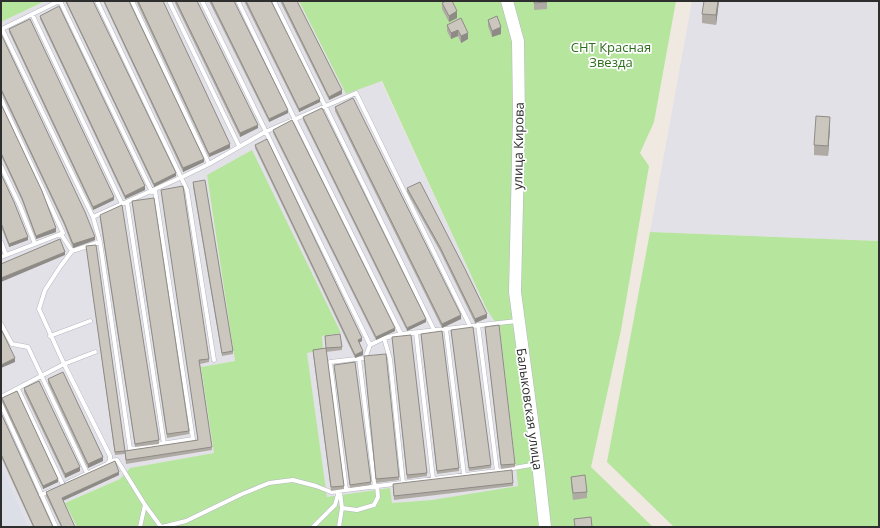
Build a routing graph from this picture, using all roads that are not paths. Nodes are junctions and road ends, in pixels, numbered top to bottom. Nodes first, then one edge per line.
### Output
1 (60, 1) edge
2 (97, 1) edge
3 (132, 1) edge
4 (169, 1) edge
5 (202, 1) edge
6 (238, 1) edge
7 (274, 1) edge
8 (507, 1) edge
9 (32, 14) junction
10 (1, 99) edge
11 (325, 107) junction
12 (295, 120) junction
13 (265, 132) junction
14 (239, 146) junction
15 (209, 164) junction
16 (1, 166) edge
17 (182, 177) junction
18 (153, 191) junction
19 (127, 202) junction
20 (122, 204) junction
21 (93, 217) junction
22 (61, 234) junction
23 (1, 242) edge
24 (100, 242) junction
25 (35, 244) junction
26 (72, 251) junction
27 (6, 255) junction
28 (1, 257) edge
29 (515, 292) joint
30 (90, 321) dead end
31 (518, 321) junction
32 (1, 324) edge
33 (478, 325) junction
34 (470, 326) junction
35 (446, 329) junction
36 (434, 330) junction
37 (416, 333) junction
38 (401, 334) junction
39 (50, 336) junction
40 (384, 338) junction
41 (370, 345) junction
42 (95, 352) dead end
43 (359, 358) junction
44 (214, 360) dead end
45 (64, 364) junction
46 (41, 376) junction
47 (18, 389) junction
48 (1, 397) edge
49 (1, 404) edge
50 (164, 444) junction
51 (110, 460) junction
52 (538, 464) junction
53 (497, 471) junction
54 (87, 474) junction
55 (464, 475) junction
56 (433, 479) junction
57 (403, 483) junction
58 (63, 485) junction
59 (376, 486) junction
60 (58, 487) edge
61 (52, 490) edge
62 (346, 490) junction
63 (340, 491) junction
64 (41, 495) junction
65 (145, 505) junction
66 (342, 508) junction
67 (56, 527) edge
68 (140, 527) edge
69 (161, 527) edge
70 (313, 527) edge
71 (339, 527) edge
72 (545, 527) edge

1 - 9 lane
1 - 18 lane
2 - 17 lane
3 - 15 lane
4 - 14 lane
5 - 13 lane
6 - 12 lane
7 - 11 lane
8 - 29 street, улица Кирова
9 - 20 lane
9 - 21 lane
10 - 22 lane
11 - 12 lane
11 - 34 lane
11 - 36 lane
12 - 13 lane
12 - 38 lane
13 - 14 lane
13 - 41 lane
14 - 15 lane
15 - 17 lane
16 - 25 lane
17 - 18 lane
17 - 44 lane
18 - 19 lane
18 - 50 lane
19 - 20 lane
19 - 50 lane
20 - 21 lane
21 - 24 lane
22 - 25 lane
22 - 26 lane
23 - 27 lane
24 - 26 lane
24 - 50 lane
25 - 27 lane
26 - 39 lane
27 - 28 lane
29 - 31 street, Балыковская улица
30 - 39 lane
31 - 33 lane
31 - 52 street, Балыковская улица
32 - 46 lane
33 - 34 lane
33 - 53 lane
34 - 35 lane
35 - 36 lane
35 - 55 lane
36 - 37 lane
37 - 38 lane
37 - 56 lane
38 - 40 lane
39 - 45 lane
40 - 41 lane
40 - 57 lane
41 - 43 lane
42 - 45 lane
43 - 59 lane
43 - 62 lane
45 - 46 lane
45 - 51 lane
46 - 47 lane
46 - 54 lane
47 - 48 lane
47 - 58 lane
49 - 64 lane
51 - 54 lane
51 - 65 lane
52 - 53 lane
52 - 72 street, Балыковская улица
53 - 55 lane
54 - 58 lane
55 - 56 lane
56 - 57 lane
57 - 59 lane
58 - 60 lane
59 - 62 lane
59 - 66 lane
61 - 64 lane
62 - 63 lane
63 - 66 lane
63 - 69 lane
63 - 70 lane
64 - 67 lane
65 - 68 lane
65 - 69 lane
66 - 71 lane

